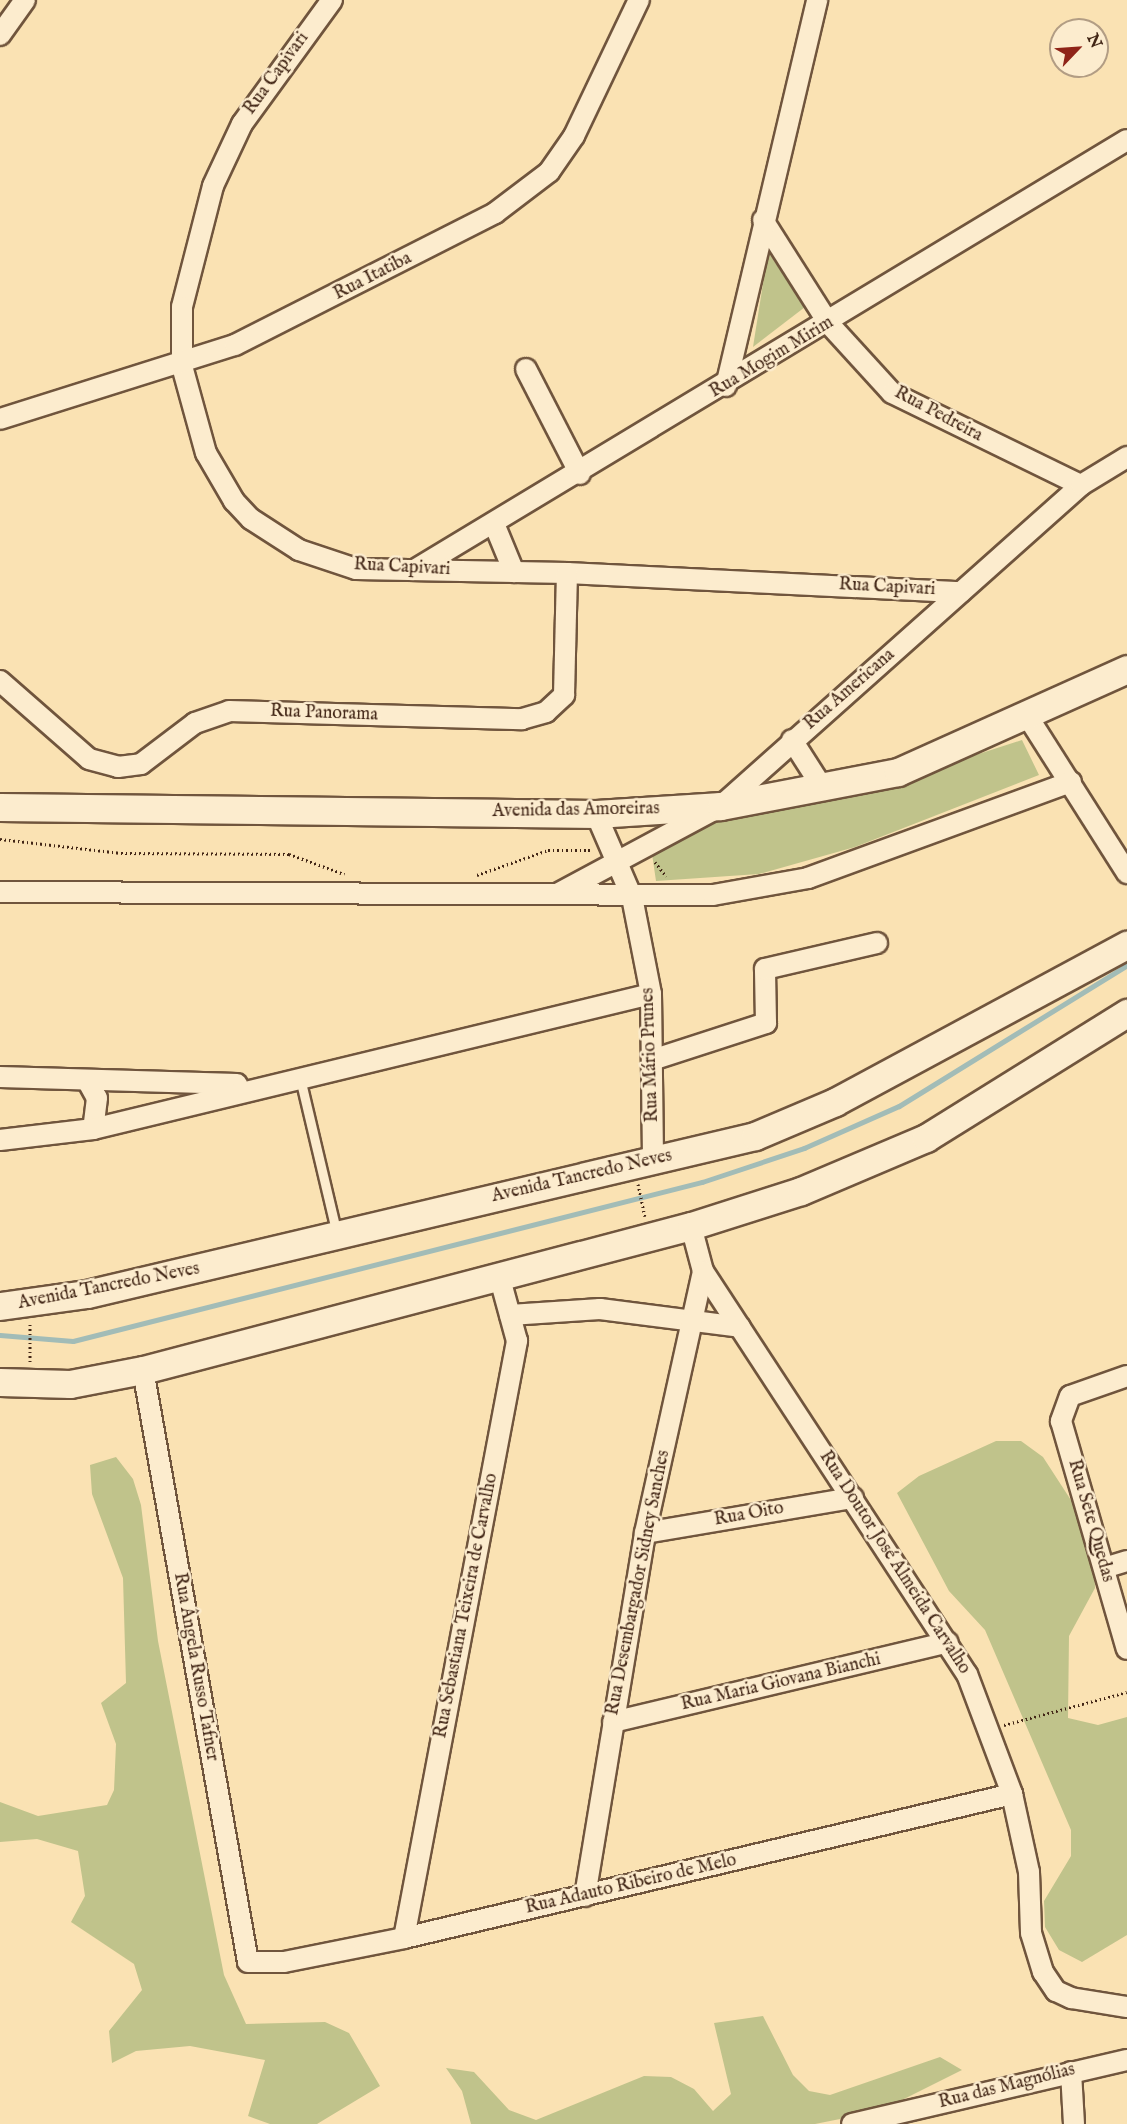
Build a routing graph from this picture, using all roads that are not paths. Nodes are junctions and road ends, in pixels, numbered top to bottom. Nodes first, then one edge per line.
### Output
1 (24, 0) edge
2 (332, 0) edge
3 (639, 0) edge
4 (818, 0) edge
5 (0, 35) edge
6 (1127, 140) edge
7 (763, 220) junction
8 (830, 324) junction
9 (182, 366) junction
10 (526, 369) dead end
11 (726, 386) junction
12 (0, 419) edge
13 (1127, 457) edge
14 (580, 474) junction
15 (1081, 486) junction
16 (495, 526) junction
17 (413, 570) junction
18 (514, 572) junction
19 (567, 573) junction
20 (960, 592) junction
21 (1127, 669) edge
22 (0, 681) edge
23 (1029, 717) junction
24 (792, 740) junction
25 (1071, 782) junction
26 (824, 790) junction
27 (721, 806) junction
28 (0, 807) edge
29 (596, 814) junction
30 (614, 855) junction
31 (1127, 873) edge
32 (0, 892) edge
33 (554, 895) junction
34 (632, 897) junction
35 (877, 943) dead end
36 (1127, 945) edge
37 (651, 994) junction
38 (1127, 1013) edge
39 (652, 1060) junction
40 (299, 1075) junction
41 (0, 1077) edge
42 (88, 1082) junction
43 (261, 1084) junction
44 (93, 1130) junction
45 (0, 1140) edge
46 (645, 1169) junction
47 (691, 1226) junction
48 (337, 1237) junction
49 (703, 1271) junction
50 (500, 1275) junction
51 (0, 1306) edge
52 (510, 1315) junction
53 (693, 1319) junction
54 (740, 1328) junction
55 (143, 1371) junction
56 (1127, 1376) edge
57 (0, 1382) edge
58 (853, 1498) junction
59 (645, 1533) junction
60 (1127, 1561) edge
61 (1104, 1568) junction
62 (948, 1642) junction
63 (1127, 1649) edge
64 (613, 1722) junction
65 (1012, 1794) junction
66 (585, 1896) junction
67 (404, 1938) junction
68 (248, 1962) joint
69 (1127, 2007) edge
70 (1127, 2060) edge
71 (1071, 2072) junction
72 (899, 2119) edge
73 (852, 2124) edge
74 (1074, 2124) edge

1 - 5 street
2 - 9 street, Rua Capivari
3 - 9 street, Rua Itatiba
4 - 7 street
6 - 8 street, Rua Mogim Mirim
7 - 8 street, Rua Pedreira
7 - 11 street
8 - 11 street, Rua Mogim Mirim
8 - 15 street, Rua Pedreira
9 - 12 street, Rua Itatiba
9 - 17 street, Rua Capivari
10 - 14 street
11 - 14 street, Rua Mogim Mirim
13 - 15 street, Rua Americana
14 - 16 street, Rua Mogim Mirim
15 - 20 street, Rua Americana
16 - 17 street, Rua Mogim Mirim
16 - 18 street
17 - 18 street, Rua Capivari
18 - 19 street, Rua Capivari
19 - 20 street, Rua Capivari
19 - 22 street, Rua Panorama
20 - 24 street, Rua Americana
21 - 23 main road, Avenida das Amoreiras
23 - 25 street
23 - 26 main road, Avenida das Amoreiras
24 - 26 street
24 - 27 street, Rua Americana
25 - 31 street
25 - 34 street
26 - 27 main road, Avenida das Amoreiras
27 - 29 main road, Avenida das Amoreiras
27 - 30 street, Rua Americana
28 - 29 main road, Avenida das Amoreiras
29 - 30 street, Rua Mário Prunes
30 - 33 street, Rua Americana
30 - 34 street, Rua Mário Prunes
32 - 33 street
33 - 34 street
34 - 37 street, Rua Mário Prunes
35 - 39 street
36 - 46 main road, Avenida Tancredo Neves
37 - 39 street, Rua Mário Prunes
37 - 40 street
38 - 47 main road
39 - 46 street, Rua Mário Prunes
40 - 43 street
40 - 48 lane
41 - 42 street
42 - 43 street
42 - 44 street
43 - 44 street
44 - 45 street
46 - 48 main road, Avenida Tancredo Neves
47 - 49 street, Rua Doutor José Almeida Carvalho
47 - 50 main road
48 - 51 main road, Avenida Tancredo Neves
49 - 53 street, Rua Desembargador Sidney Sanches
49 - 54 street, Rua Doutor José Almeida Carvalho
50 - 52 street, Rua Sebastiana Teixeira de Carvalho
50 - 55 main road
52 - 53 street
52 - 67 street, Rua Sebastiana Teixeira de Carvalho
53 - 54 street
53 - 59 street, Rua Desembargador Sidney Sanches
54 - 58 street, Rua Doutor José Almeida Carvalho
55 - 57 main road
55 - 68 street, Rua Ângela Russo Tafner
56 - 61 street, Rua Sete Quedas
58 - 59 street, Rua Oito
58 - 62 street, Rua Doutor José Almeida Carvalho
59 - 64 street, Rua Desembargador Sidney Sanches
60 - 61 street
61 - 63 street, Rua Sete Quedas
62 - 64 street, Rua Maria Giovana Bianchi
62 - 65 street, Rua Doutor José Almeida Carvalho
64 - 66 street, Rua Desembargador Sidney Sanches
65 - 66 street, Rua Adauto Ribeiro de Melo
65 - 69 street, Rua Doutor José Almeida Carvalho
66 - 67 street, Rua Adauto Ribeiro de Melo
67 - 68 street, Rua Adauto Ribeiro de Melo
70 - 71 street, Rua das Magnólias
71 - 72 street, Rua das Magnólias
71 - 74 street
72 - 73 street, Rua das Magnólias

